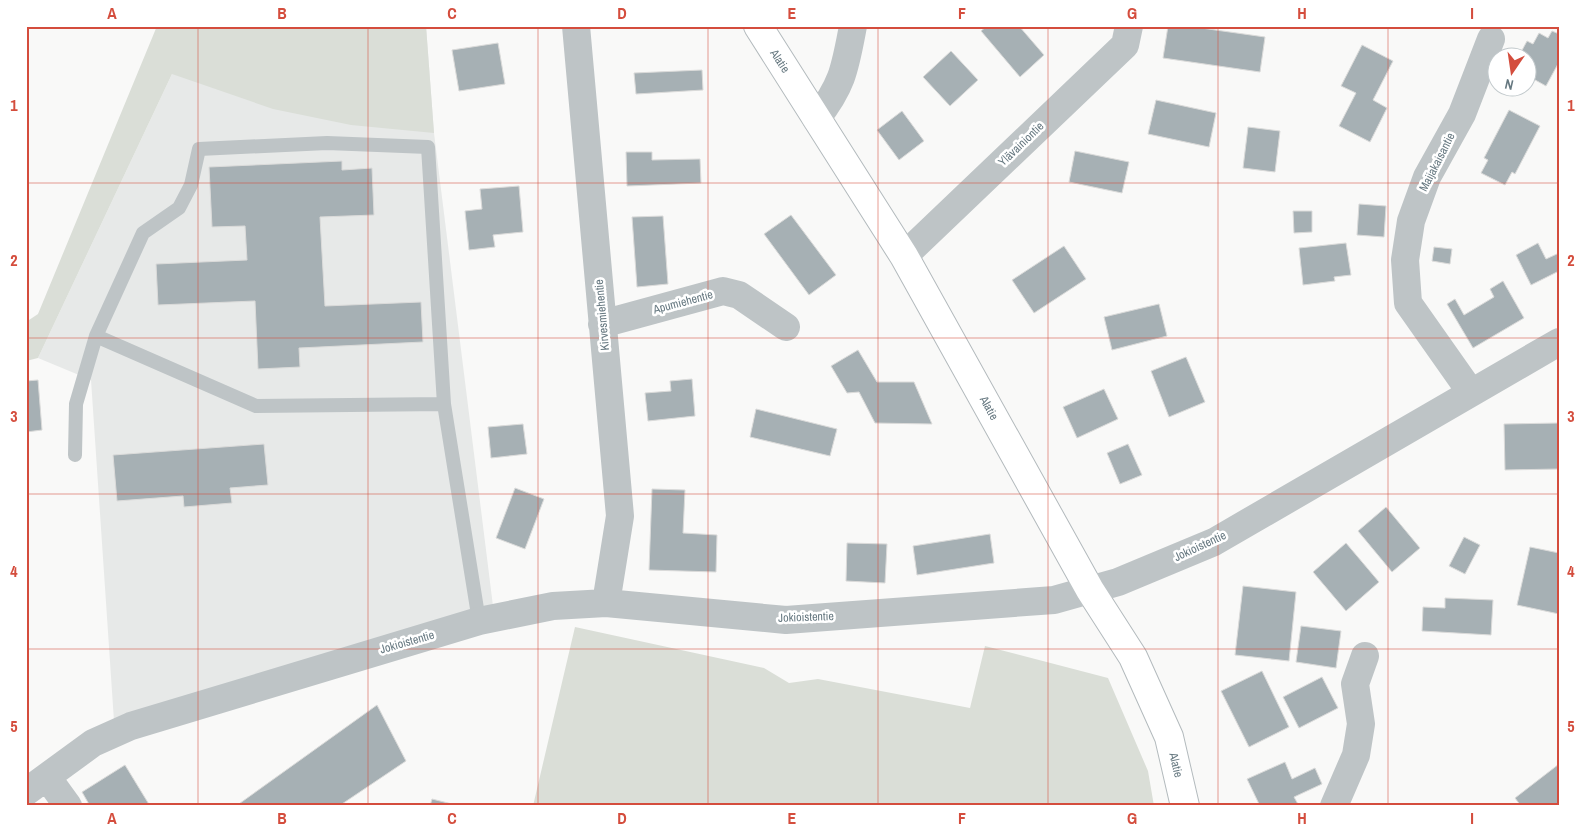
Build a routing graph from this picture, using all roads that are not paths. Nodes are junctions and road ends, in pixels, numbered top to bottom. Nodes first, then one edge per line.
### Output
1 (576, 26) edge
2 (758, 26) edge
3 (852, 26) edge
4 (1128, 26) edge
5 (1492, 39) dead end
6 (816, 119) junction
7 (904, 256) junction
8 (602, 324) junction
9 (786, 327) dead end
10 (96, 336) junction
11 (1559, 342) edge
12 (1470, 391) junction
13 (444, 404) junction
14 (75, 455) dead end
15 (1090, 590) junction
16 (606, 603) junction
17 (479, 621) junction
18 (1365, 656) dead end
19 (37, 785) edge
20 (68, 806) edge
21 (1185, 806) edge
22 (1334, 806) edge

1 - 8 street, Kirvesmiehentie
2 - 6 street, Alatie
3 - 6 street
4 - 7 street, Ylävainiontie
5 - 12 street, Maijakaisantie
6 - 7 street, Alatie
7 - 15 street, Alatie
8 - 9 street, Apumiehentie
8 - 16 street, Kirvesmiehentie
10 - 13 lane
10 - 13 lane
10 - 14 lane
11 - 12 street, Jokioistentie
12 - 15 street, Jokioistentie
13 - 17 lane
15 - 16 street, Jokioistentie
15 - 21 street, Alatie
16 - 17 street, Jokioistentie
17 - 19 street, Jokioistentie
18 - 22 street
19 - 20 street

